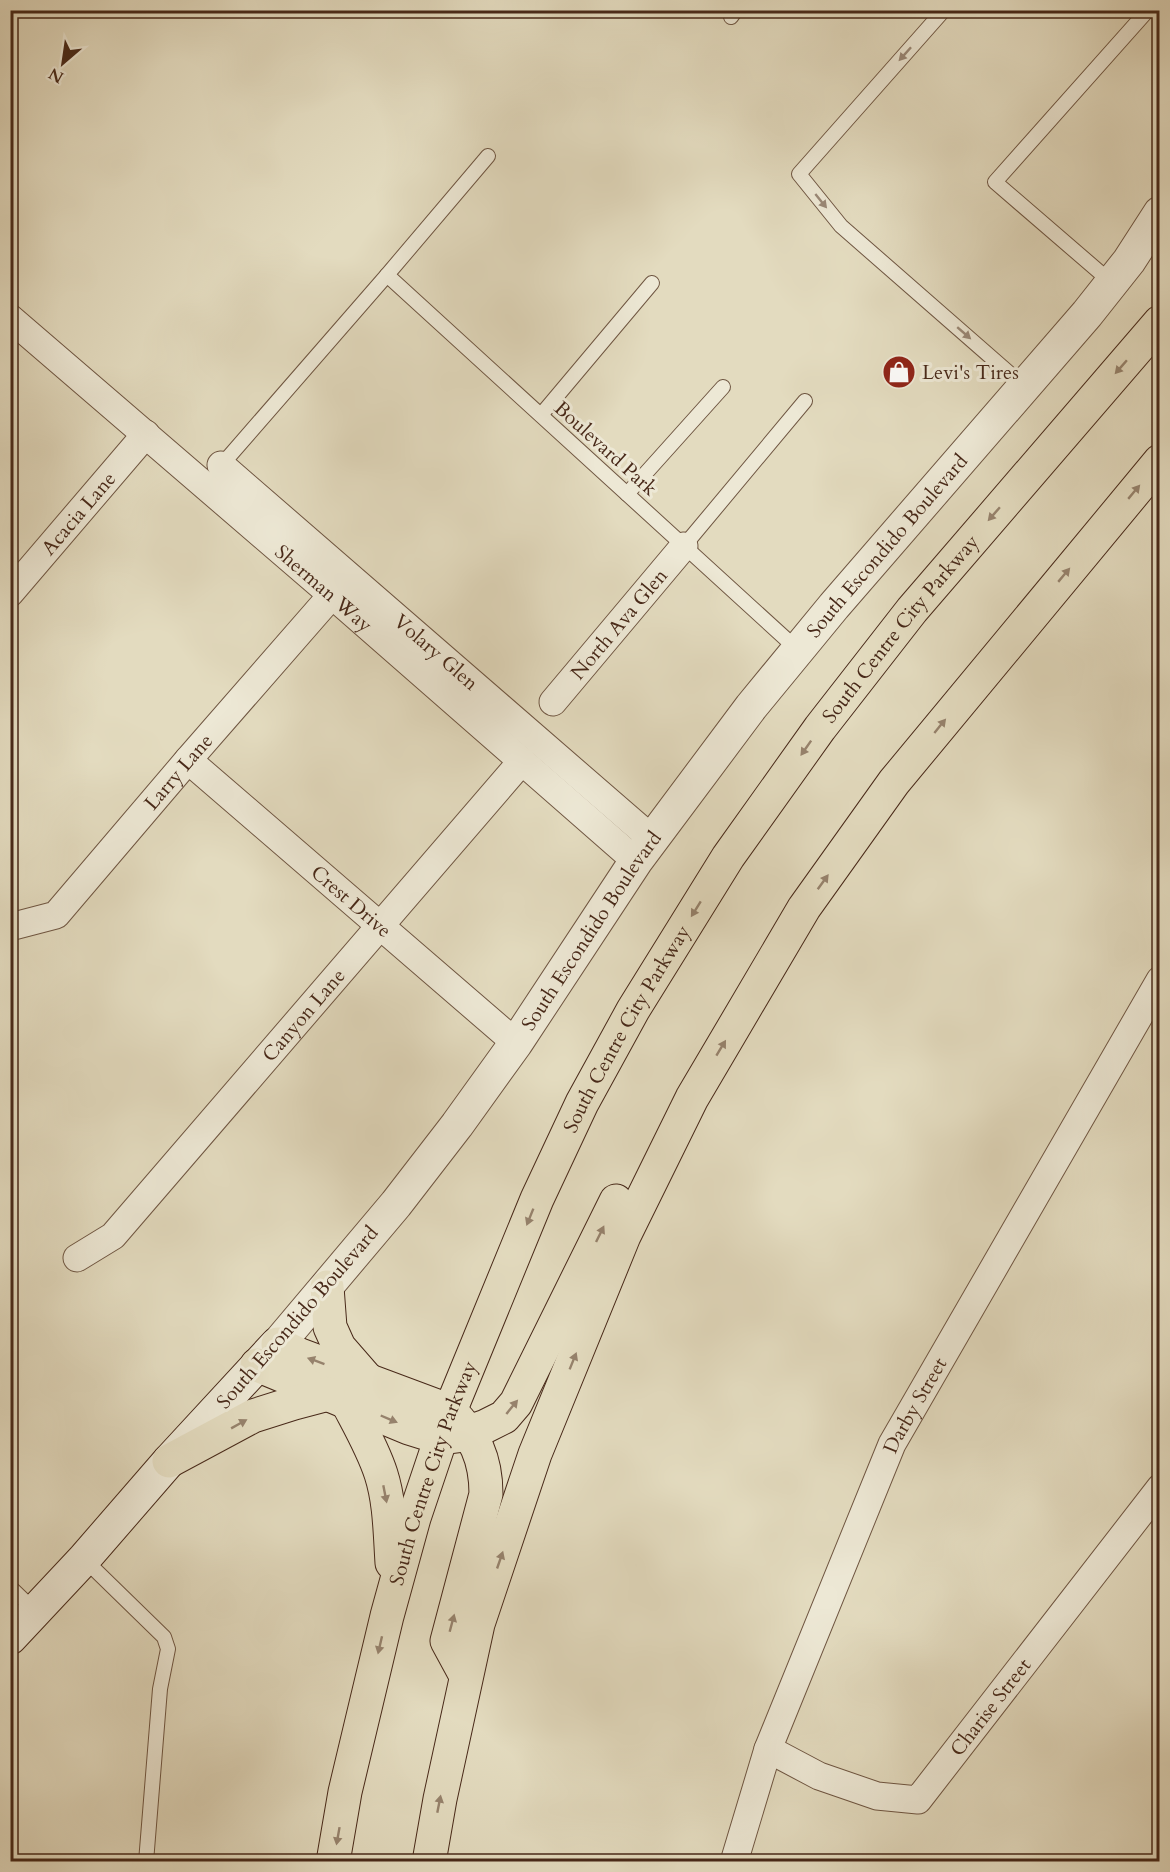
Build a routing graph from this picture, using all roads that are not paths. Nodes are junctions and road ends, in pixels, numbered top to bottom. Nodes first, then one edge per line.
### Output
1 (944, 10) edge
2 (1148, 10) edge
3 (488, 156) dead end
4 (1160, 213) edge
5 (387, 275) junction
6 (1111, 282) junction
7 (652, 283) dead end
8 (10, 318) edge
9 (1154, 326) edge
10 (1024, 386) junction
11 (723, 387) dead end
12 (805, 401) dead end
13 (541, 415) junction
14 (146, 434) junction
15 (1160, 461) edge
16 (213, 475) junction
17 (627, 494) junction
18 (684, 546) junction
19 (10, 593) edge
20 (332, 595) junction
21 (798, 650) junction
22 (553, 702) dead end
23 (188, 760) junction
24 (522, 761) junction
25 (644, 850) junction
26 (10, 927) edge
27 (381, 927) junction
28 (1160, 980) edge
29 (516, 1043) junction
30 (692, 1098) junction
31 (77, 1258) dead end
32 (327, 1287) junction
33 (268, 1354) junction
34 (347, 1392) junction
35 (453, 1427) junction
36 (169, 1461) junction
37 (1160, 1488) edge
38 (84, 1559) junction
39 (10, 1587) edge
40 (393, 1588) junction
41 (35, 1611) junction
42 (10, 1638) edge
43 (466, 1676) junction
44 (768, 1749) junction
45 (146, 1862) edge
46 (333, 1862) edge
47 (429, 1862) edge
48 (734, 1862) edge

1 -> 10 lane
2 - 6 lane
3 - 5 lane
4 - 6 street, South Escondido Boulevard
5 - 13 lane, Boulevard Park
5 - 16 lane
6 - 10 street, South Escondido Boulevard
7 - 13 lane
8 - 14 street, Sherman Way
9 -> 35 highway, South Centre City Parkway
10 - 21 street, South Escondido Boulevard
11 - 17 lane
12 - 18 lane
13 - 17 lane, Boulevard Park
14 - 16 street, Sherman Way
14 - 19 street, Acacia Lane
30 -> 15 highway
16 - 20 street, Sherman Way
16 - 25 street, Volary Glen
17 - 18 lane, Boulevard Park
18 - 21 lane, Boulevard Park
18 - 22 street, North Ava Glen
20 - 23 street, Larry Lane
20 - 24 street, Sherman Way
21 - 25 street, South Escondido Boulevard
23 - 26 street, Larry Lane
23 - 27 street, Crest Drive
24 - 25 street, Sherman Way
24 - 27 street, Canyon Lane
25 - 29 street, South Escondido Boulevard
27 - 29 street, Crest Drive
27 - 31 street, Canyon Lane
28 - 44 street, Darby Street
29 - 32 street, South Escondido Boulevard
35 -> 30 highway
43 -> 30 highway
32 - 33 street, South Escondido Boulevard
32 - 34 highway
33 - 34 highway
33 - 36 street, South Escondido Boulevard
34 - 35 highway
36 -> 34 highway
34 -> 40 highway
35 - 40 highway, South Centre City Parkway
43 -> 35 highway
36 - 38 street, South Escondido Boulevard
37 - 44 street, Charise Street
38 - 41 street, South Escondido Boulevard
38 - 45 lane
39 - 41 lane
40 -> 46 highway, South Centre City Parkway
41 - 42 street, South Escondido Boulevard
47 -> 43 highway
44 - 48 street, Darby Street

